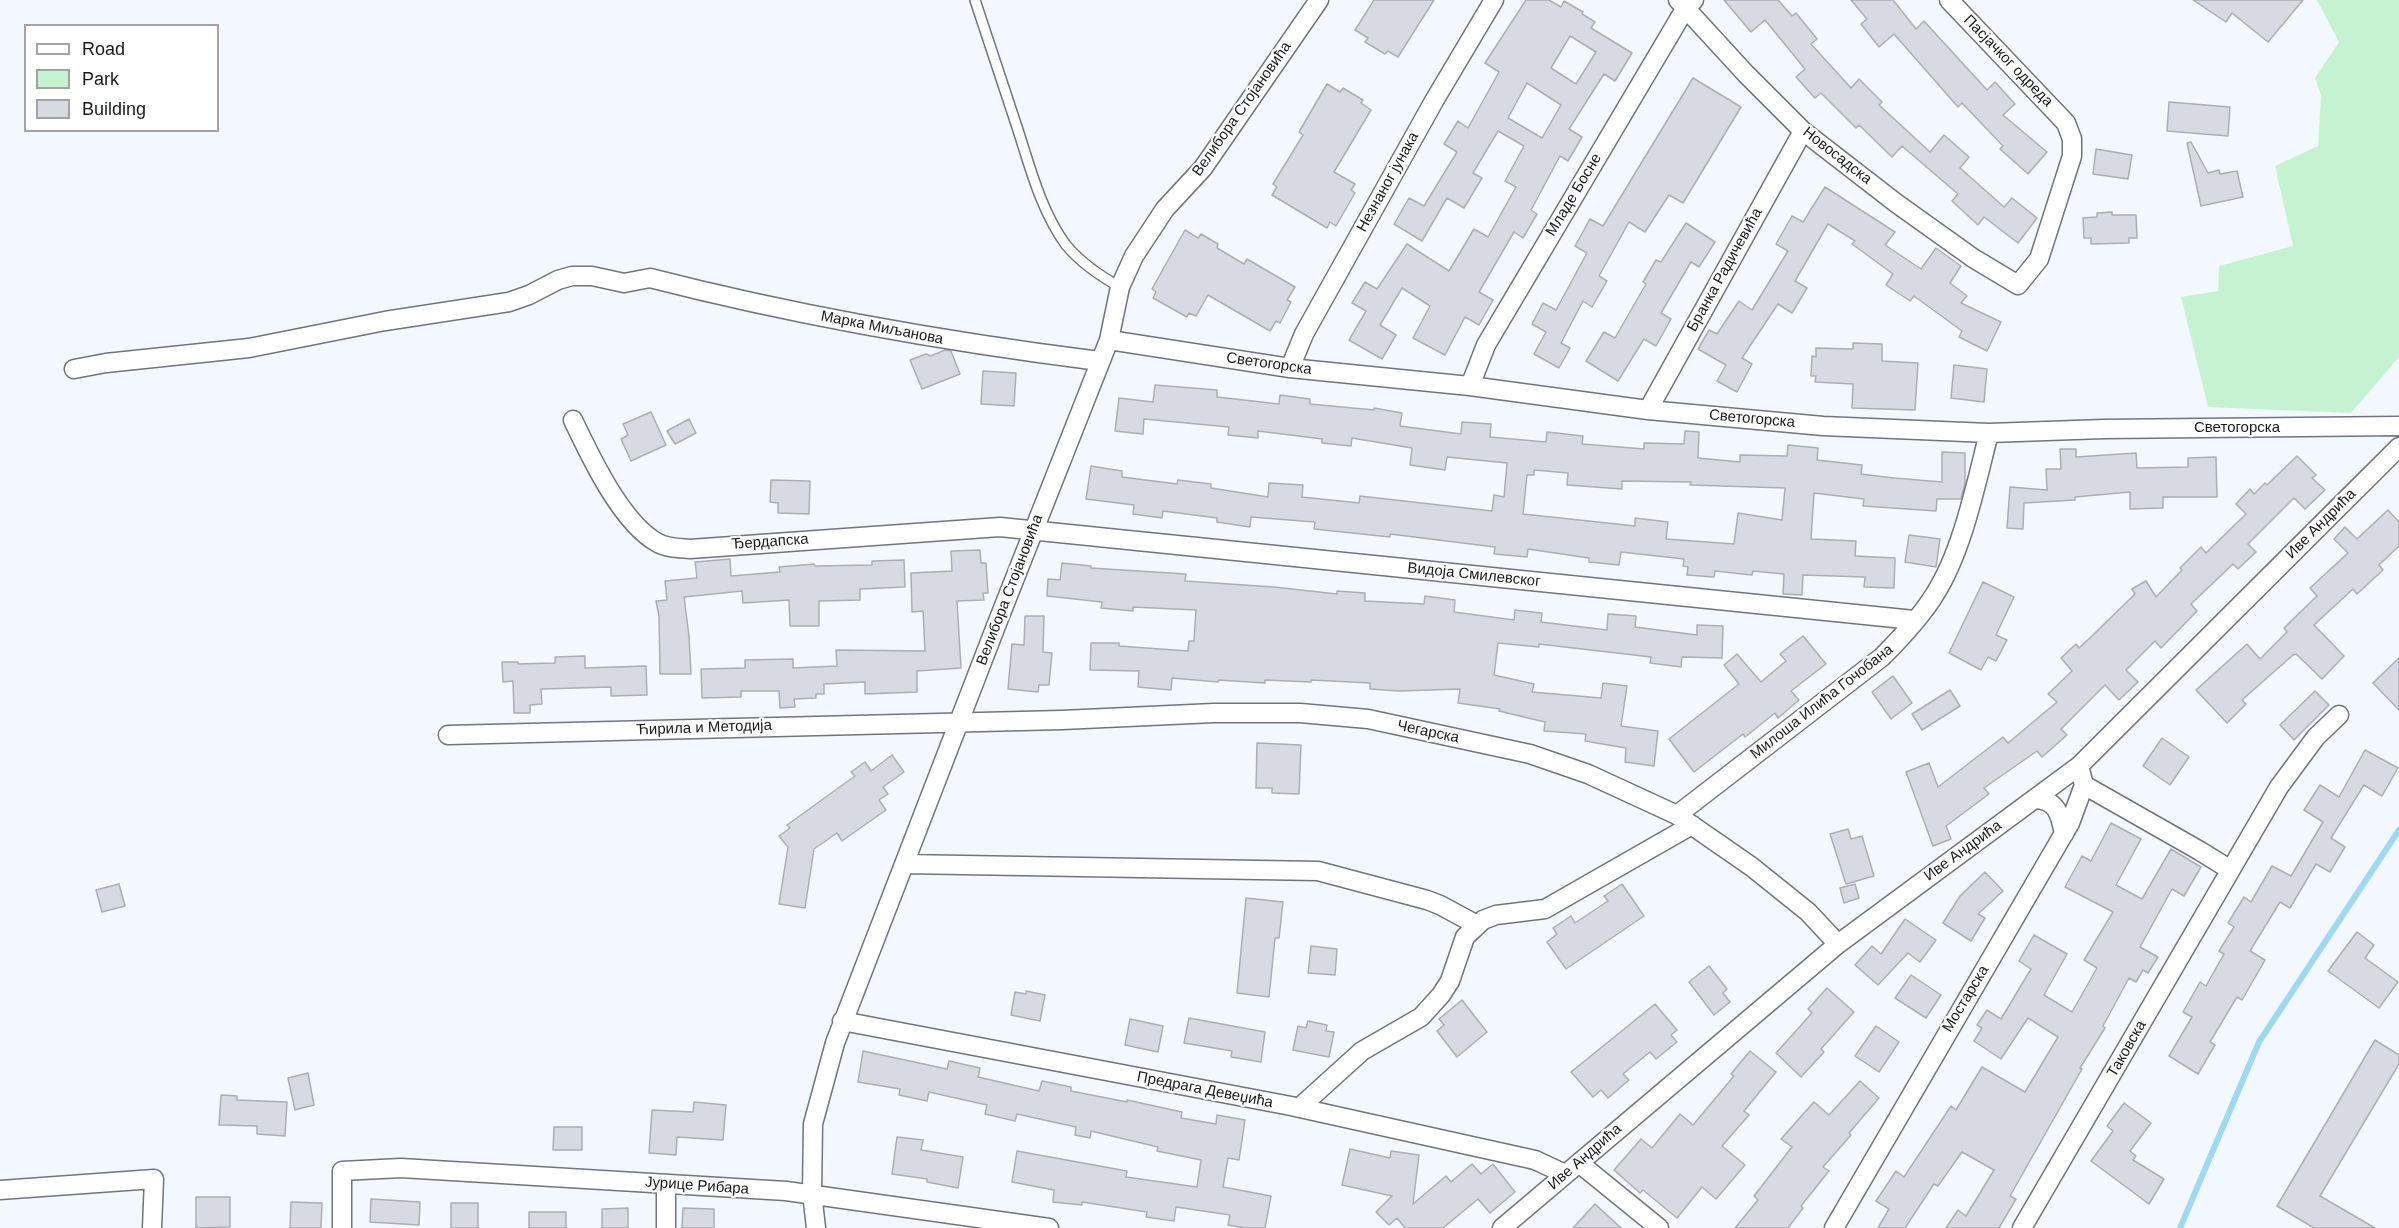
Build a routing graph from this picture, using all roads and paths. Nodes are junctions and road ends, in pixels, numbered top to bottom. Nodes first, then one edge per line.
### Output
1 (975, 0) edge
2 (1318, 0) edge
3 (1494, 0) edge
4 (1949, 0) edge
5 (1686, 3) edge
6 (1803, 131) junction
7 (2018, 285) joint
8 (1120, 287) junction
9 (1109, 340) junction
10 (1099, 362) junction
11 (1290, 368) junction
12 (75, 369) dead end
13 (1470, 386) junction
14 (1648, 410) junction
15 (573, 420) dead end
16 (2399, 426) edge
17 (1989, 433) junction
18 (2399, 447) edge
19 (1033, 531) junction
20 (1914, 620) junction
21 (2340, 715) dead end
22 (960, 722) junction
23 (448, 735) dead end
24 (2079, 766) junction
25 (2084, 785) junction
26 (2035, 799) junction
27 (1685, 820) junction
28 (2064, 834) junction
29 (904, 864) junction
30 (2229, 869) junction
31 (1477, 925) junction
32 (1838, 944) junction
33 (842, 1021) junction
34 (1299, 1108) junction
35 (1572, 1168) junction
36 (666, 1185) junction
37 (0, 1190) edge
38 (812, 1193) junction
39 (152, 1228) edge
40 (342, 1228) edge
41 (666, 1228) edge
42 (816, 1228) edge
43 (1049, 1228) edge
44 (1502, 1228) edge
45 (1659, 1228) edge
46 (1834, 1228) edge
47 (2022, 1228) edge

1 - 8 lane
2 - 8 street, Велибора Стојановића
3 - 11 street, Незнаног јунака
4 - 7 street, Пасјачког одреда
5 - 6 street, Новосадска
5 - 13 street, Младе Босне
6 - 7 street, Новосадска
6 - 14 street, Бранка Радичевића
8 - 9 street, Велибора Стојановића
9 - 10 street, Велибора Стојановића
9 - 11 street, Светогорска
10 - 12 street, Марка Миљанова
10 - 19 street, Велибора Стојановића
11 - 13 street, Светогорска
13 - 14 street, Светогорска
14 - 17 street, Светогорска
15 - 19 street, Ђердапска
16 - 17 street, Светогорска
17 - 20 street, Милоша Илића Гочобана
18 - 24 street, Иве Андрића
19 - 20 street, Видоја Смилевског
19 - 22 street, Велибора Стојановића
20 - 27 street, Милоша Илића Гочобана
21 - 30 street, Таковска
22 - 23 street, Ћирила и Методија
22 - 27 street, Чегарска
22 - 29 street, Велибора Стојановића
24 - 25 street
24 - 26 street, Иве Андрића
25 - 28 street, Мостарска
25 - 30 street
26 - 28 street
26 - 32 street, Иве Андрића
27 - 31 street, Милоша Илића Гочобана
27 - 32 street, Чегарска
28 - 46 street, Мостарска
29 - 31 street
29 - 33 street, Велибора Стојановића
30 - 47 street, Таковска
31 - 34 street
32 - 35 street, Иве Андрића
33 - 34 street, Предрага Девеџића
33 - 38 street, Велибора Стојановића
34 - 35 street, Предрага Девеџића
35 - 44 street, Иве Андрића
35 - 45 street, Предрага Девеџића
36 - 38 street, Јурице Рибара
36 - 40 street, Јурице Рибара
36 - 41 street
37 - 39 street
38 - 42 street, Велибора Стојановића
38 - 43 street, Јурице Рибара

